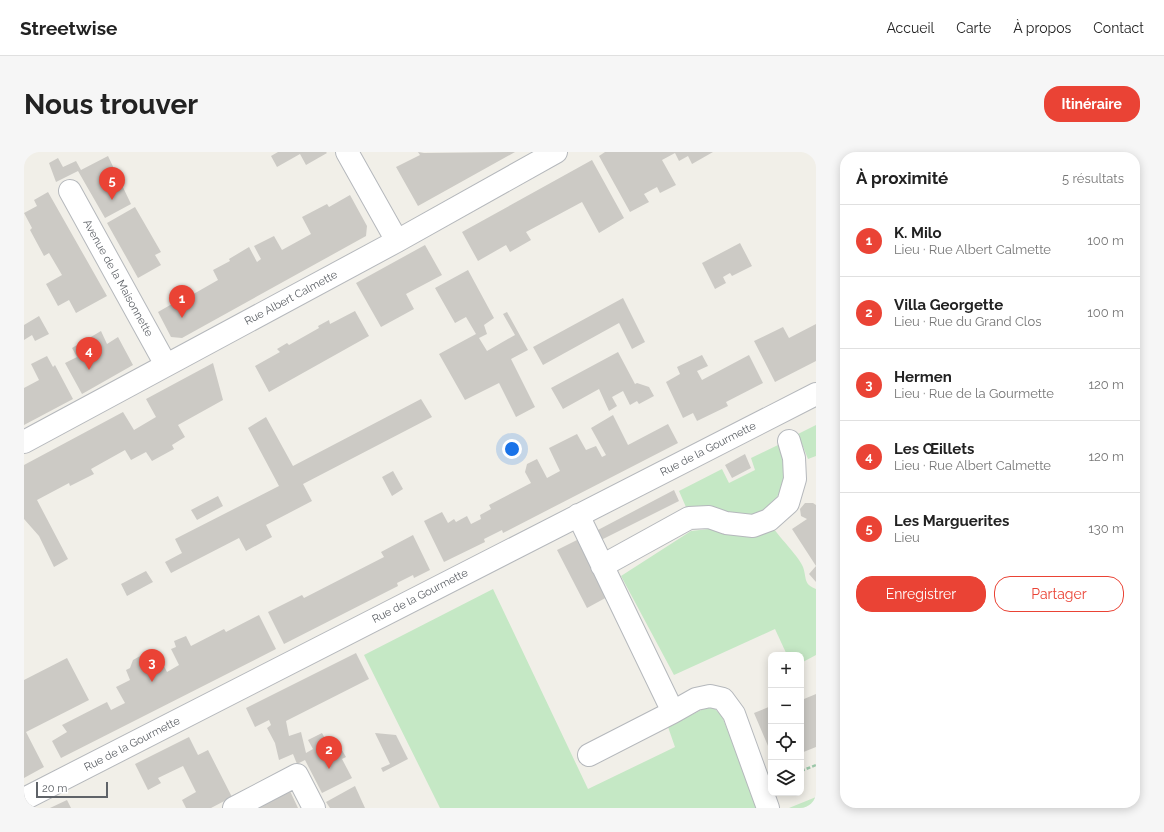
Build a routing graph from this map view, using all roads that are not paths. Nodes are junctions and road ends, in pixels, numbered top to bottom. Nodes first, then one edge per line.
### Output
1 (347, 152) edge
2 (556, 152) edge
3 (70, 191) dead end
4 (397, 241) junction
5 (166, 365) junction
6 (816, 394) edge
7 (789, 440) dead end
8 (24, 442) edge
9 (578, 515) junction
10 (602, 566) junction
11 (673, 712) junction
12 (589, 755) dead end
13 (24, 799) edge
14 (234, 808) edge
15 (314, 808) edge
16 (768, 808) edge

1 - 4 street
2 - 4 street, Rue Albert Calmette
3 - 5 street, Avenue de la Maisonnette
4 - 5 street, Rue Albert Calmette
5 - 8 street, Rue Albert Calmette
6 - 9 street, Rue de la Gourmette
7 - 10 street
9 - 10 street
9 - 13 street, Rue de la Gourmette
10 - 11 street
11 - 12 street
11 - 16 street
14 - 15 street

